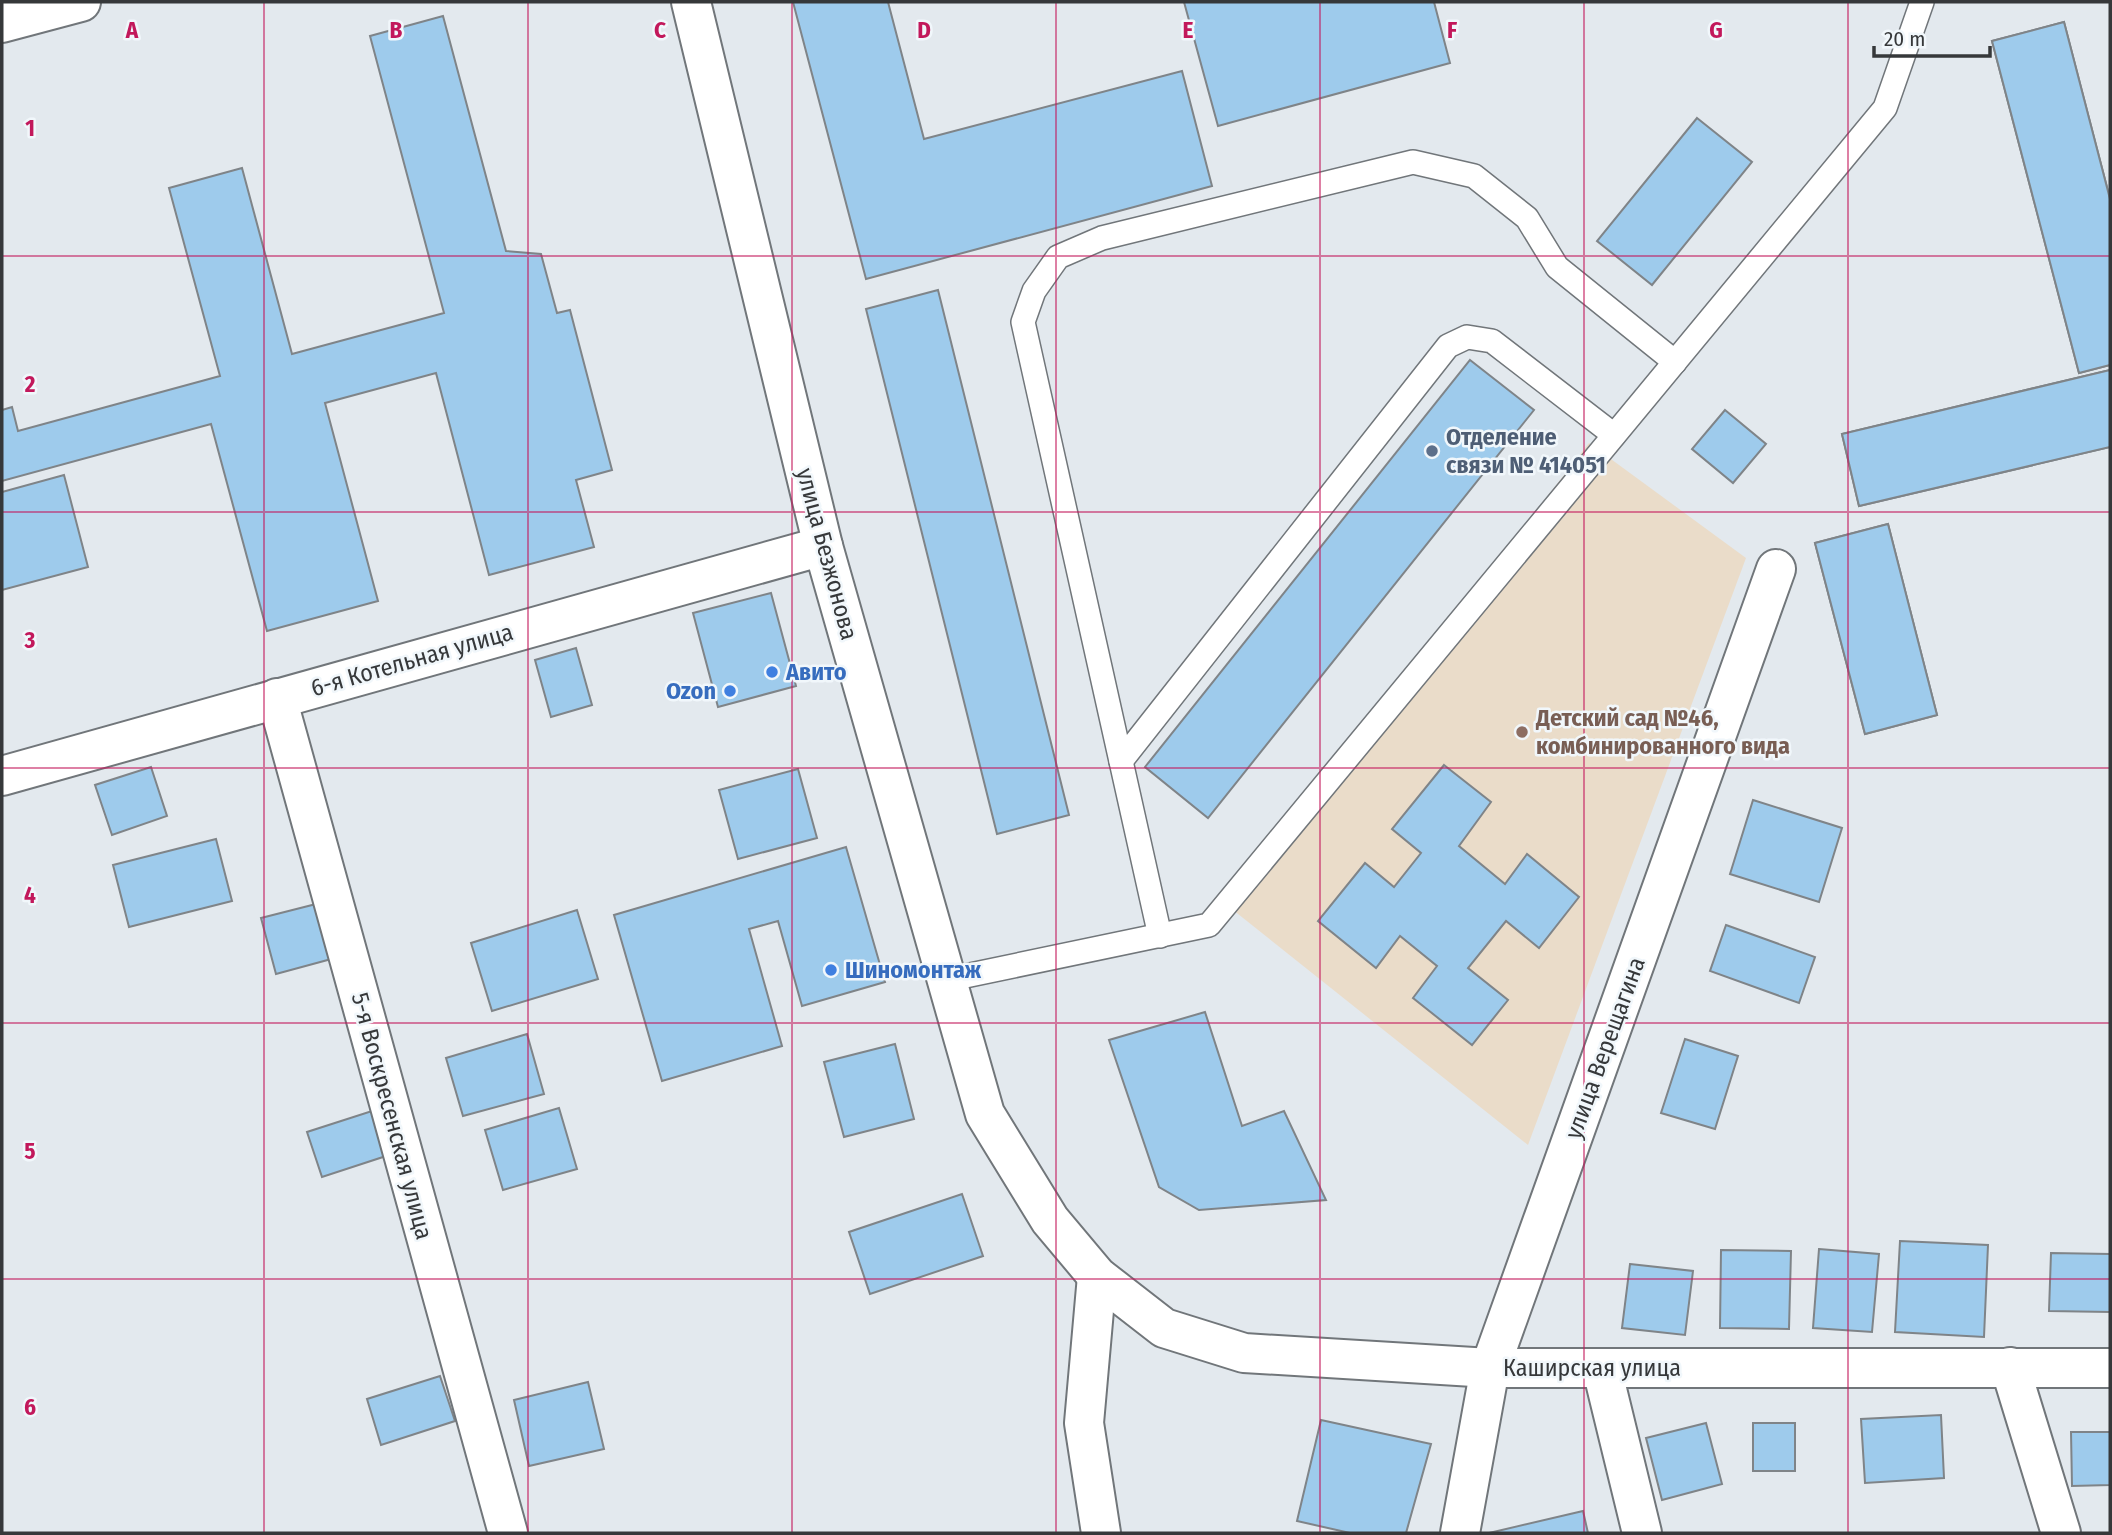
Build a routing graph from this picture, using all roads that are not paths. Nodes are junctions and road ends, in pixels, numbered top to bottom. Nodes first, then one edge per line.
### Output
1 (80, 2) edge
2 (691, 2) edge
3 (1922, 2) edge
4 (2, 23) edge
5 (1675, 362) junction
6 (1614, 435) junction
7 (823, 546) junction
8 (1776, 569) dead end
9 (277, 698) junction
10 (1121, 761) junction
11 (2, 776) edge
12 (1160, 936) junction
13 (946, 980) junction
14 (1097, 1276) junction
15 (2010, 1367) junction
16 (1490, 1368) junction
17 (2110, 1368) edge
18 (1602, 1369) junction
19 (508, 1533) edge
20 (1101, 1533) edge
21 (1460, 1533) edge
22 (1642, 1533) edge
23 (2061, 1533) edge

1 - 4 street
2 - 7 street, улица Безжонова
3 - 5 lane
5 - 6 lane
5 - 10 lane
6 - 10 lane
6 - 12 lane
7 - 9 street, 6-я Котельная улица
7 - 13 street, улица Безжонова
8 - 16 street, улица Верещагина
9 - 11 street, 6-я Котельная улица
9 - 19 street, 5-я Воскресенская улица
10 - 12 lane
12 - 13 lane
13 - 14 street, улица Безжонова
14 - 16 street, Каширская улица
14 - 20 street
15 - 17 street, Каширская улица
15 - 18 street, Каширская улица
15 - 23 street
16 - 18 street, Каширская улица
16 - 21 street, улица Верещагина
18 - 22 street

